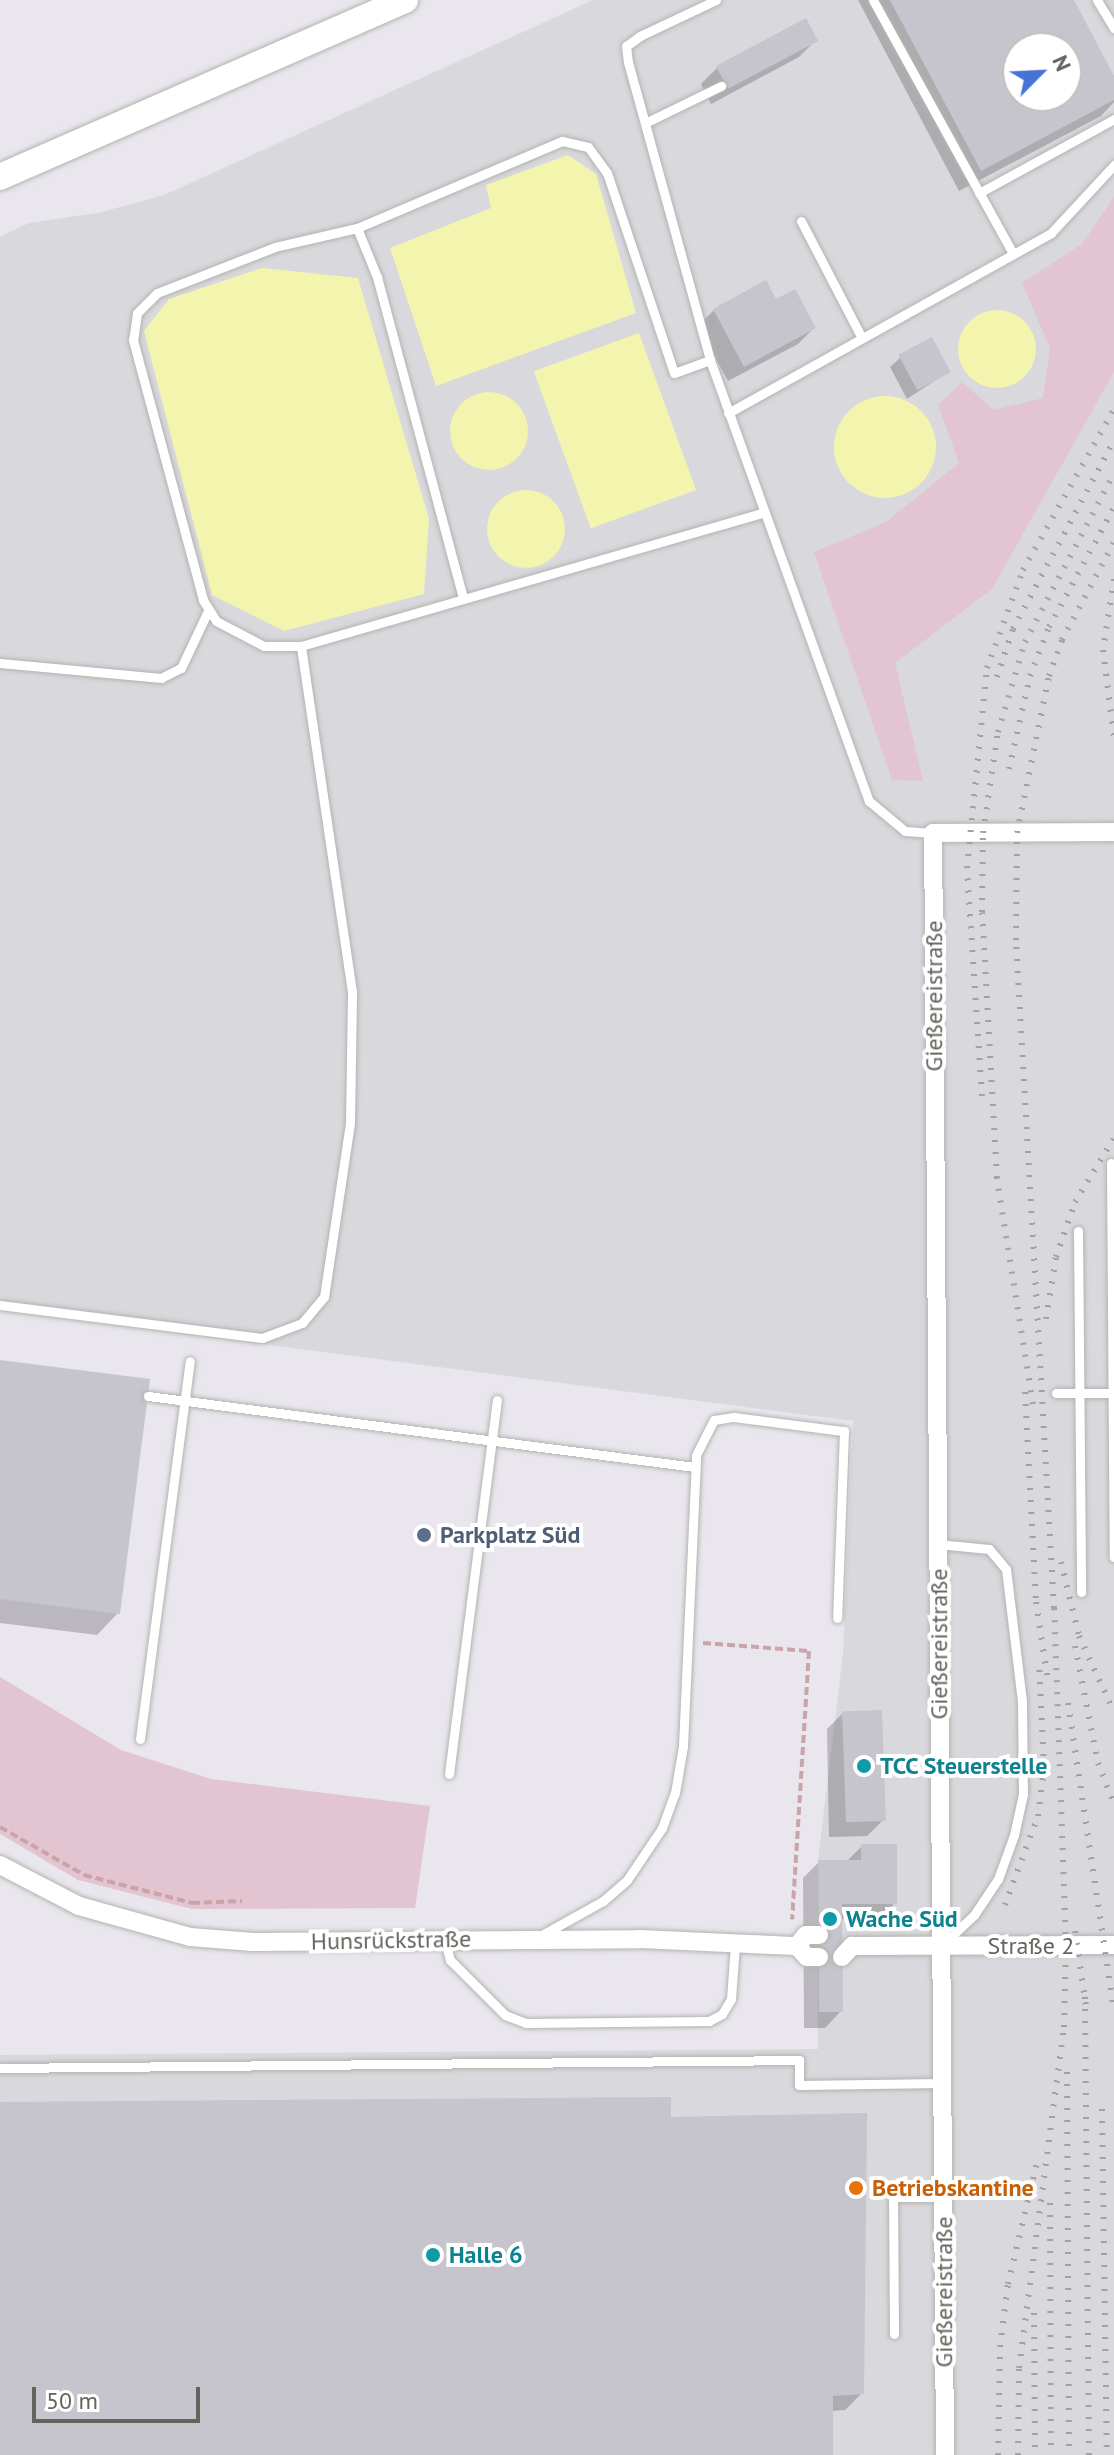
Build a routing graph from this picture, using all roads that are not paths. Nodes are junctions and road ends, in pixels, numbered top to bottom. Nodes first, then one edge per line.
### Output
1 (405, 0) edge
2 (716, 0) edge
3 (873, 0) edge
4 (1097, 0) edge
5 (1114, 28) edge
6 (721, 86) dead end
7 (1114, 119) edge
8 (645, 123) junction
9 (1114, 165) edge
10 (0, 177) edge
11 (979, 193) junction
12 (801, 221) dead end
13 (357, 228) junction
14 (1013, 254) junction
15 (862, 338) junction
16 (710, 360) junction
17 (728, 413) junction
18 (764, 512) junction
19 (463, 598) junction
20 (208, 611) junction
21 (301, 646) junction
22 (0, 663) edge
23 (1114, 832) edge
24 (933, 833) junction
25 (1111, 1163) dead end
26 (1078, 1231) dead end
27 (0, 1305) edge
28 (190, 1361) dead end
29 (1056, 1393) dead end
30 (1079, 1393) junction
31 (1113, 1393) edge
32 (148, 1396) dead end
33 (497, 1400) dead end
34 (184, 1401) junction
35 (492, 1441) junction
36 (695, 1467) junction
37 (938, 1544) junction
38 (1114, 1557) edge
39 (1081, 1592) dead end
40 (837, 1618) dead end
41 (140, 1739) dead end
42 (449, 1774) dead end
43 (0, 1865) edge
44 (819, 1935) dead end
45 (445, 1939) junction
46 (533, 1939) junction
47 (735, 1944) junction
48 (1114, 1945) edge
49 (794, 1946) junction
50 (846, 1946) dead end
51 (942, 1946) junction
52 (819, 1957) dead end
53 (0, 2068) edge
54 (943, 2083) junction
55 (943, 2197) junction
56 (894, 2334) dead end
57 (945, 2455) edge

1 - 10 main road
2 - 8 lane
3 - 11 lane
4 - 5 lane
6 - 8 lane
7 - 11 lane
8 - 16 lane
9 - 14 lane
11 - 14 lane
12 - 15 lane
13 - 16 lane
13 - 19 lane
13 - 20 lane
14 - 15 lane
15 - 17 lane
16 - 17 lane
17 - 18 lane
18 - 19 lane
18 - 24 lane
19 - 21 lane
20 - 21 lane
20 - 22 lane
21 - 27 lane
23 - 24 street
24 - 37 street, Gießereistraße
25 - 31 lane
26 - 30 lane
28 - 34 lane
29 - 30 lane
30 - 31 lane
30 - 39 lane
31 - 38 lane
32 - 34 lane
33 - 35 lane
34 - 35 lane
34 - 41 lane
35 - 36 lane
35 - 42 lane
36 - 40 lane
36 - 46 lane
37 - 51 street, Gießereistraße
37 - 51 lane
43 - 45 street, Hunsrückstraße
44 - 49 street
45 - 46 street, Hunsrückstraße
45 - 47 lane
46 - 47 street, Hunsrückstraße
47 - 49 street, Hunsrückstraße
48 - 51 street, Straße 2
49 - 52 street
50 - 51 street, Straße 2
51 - 54 street, Gießereistraße
53 - 54 lane
54 - 55 street, Gießereistraße
55 - 56 lane
55 - 57 street, Gießereistraße

